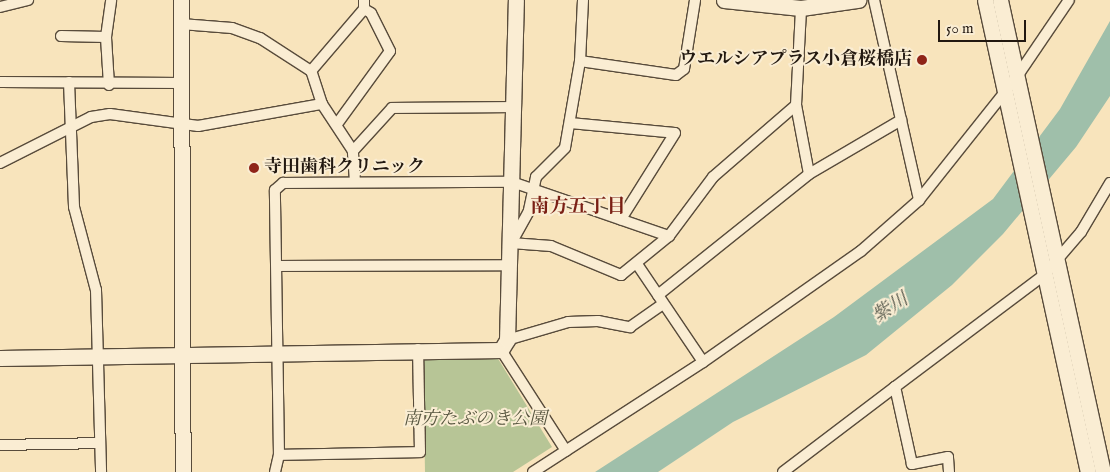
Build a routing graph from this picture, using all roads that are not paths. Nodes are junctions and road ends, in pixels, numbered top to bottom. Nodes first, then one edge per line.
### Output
1 (28, 0) edge
2 (113, 0) edge
3 (181, 0) edge
4 (516, 0) edge
5 (584, 0) edge
6 (695, 0) edge
7 (724, 0) edge
8 (858, 0) edge
9 (874, 0) edge
10 (986, 0) edge
11 (1000, 0) edge
12 (1069, 0) edge
13 (364, 5) edge
14 (0, 8) edge
15 (801, 8) junction
16 (181, 24) junction
17 (61, 36) dead end
18 (106, 37) junction
19 (580, 61) junction
20 (311, 71) junction
21 (1016, 78) junction
22 (0, 82) edge
23 (69, 82) junction
24 (182, 83) junction
25 (109, 85) junction
26 (1004, 91) junction
27 (322, 104) junction
28 (796, 104) junction
29 (514, 108) junction
30 (1017, 116) junction
31 (901, 120) junction
32 (570, 123) junction
33 (337, 124) junction
34 (72, 126) junction
35 (182, 126) junction
36 (353, 151) junction
37 (0, 163) edge
38 (810, 174) junction
39 (355, 182) junction
40 (512, 182) junction
41 (1110, 183) edge
42 (533, 188) junction
43 (919, 200) junction
44 (621, 219) junction
45 (668, 236) junction
46 (511, 244) junction
47 (1056, 254) junction
48 (637, 264) junction
49 (510, 265) junction
50 (277, 266) junction
51 (1042, 267) junction
52 (660, 299) junction
53 (504, 345) junction
54 (418, 349) junction
55 (277, 352) junction
56 (182, 353) junction
57 (100, 357) junction
58 (0, 358) edge
59 (703, 362) junction
60 (895, 388) junction
61 (100, 443) junction
62 (0, 445) edge
63 (566, 451) junction
64 (279, 455) junction
65 (101, 472) edge
66 (182, 472) edge
67 (275, 472) edge
68 (532, 472) edge
69 (783, 472) edge
70 (949, 472) edge
71 (1088, 472) edge
72 (1103, 472) edge

1 - 14 street
2 - 18 street
3 - 16 street
4 - 29 street
5 - 19 street
6 - 19 street
7 - 15 street
8 - 15 street
9 - 31 street
10 - 26 street
11 - 21 street
12 - 21 street
13 - 20 street
13 - 33 street
15 - 28 street
16 - 20 street
16 - 24 street
17 - 18 street
18 - 25 street
19 - 32 street
20 - 27 street
21 - 26 street
21 - 30 street
22 - 23 street
23 - 25 street
23 - 34 street
24 - 25 street
24 - 35 street
26 - 30 street
26 - 43 street
27 - 33 street
27 - 35 street
28 - 38 street
28 - 45 street
29 - 36 street
29 - 40 street
30 - 47 street
30 - 51 street
31 - 38 street
31 - 43 street
32 - 42 street
32 - 44 street
33 - 36 street
34 - 35 street
34 - 37 street
34 - 57 street
35 - 56 street
36 - 39 street
38 - 52 street
39 - 40 street
39 - 50 street
40 - 42 street
40 - 46 street
41 - 47 street
42 - 44 street
42 - 46 street
43 - 59 street
44 - 45 street
45 - 48 street
46 - 48 street
46 - 49 street
47 - 51 street
47 - 72 street
48 - 52 street
49 - 50 street
49 - 53 street
50 - 55 street
51 - 60 street
51 - 71 street
52 - 53 street
52 - 59 street
53 - 54 street
53 - 63 street
54 - 55 street
54 - 64 street
55 - 56 street
55 - 64 street
56 - 57 street
56 - 66 street
57 - 58 street
57 - 61 street
59 - 63 street
60 - 69 street
60 - 70 street
61 - 62 street
61 - 65 street
63 - 68 street
64 - 67 street

